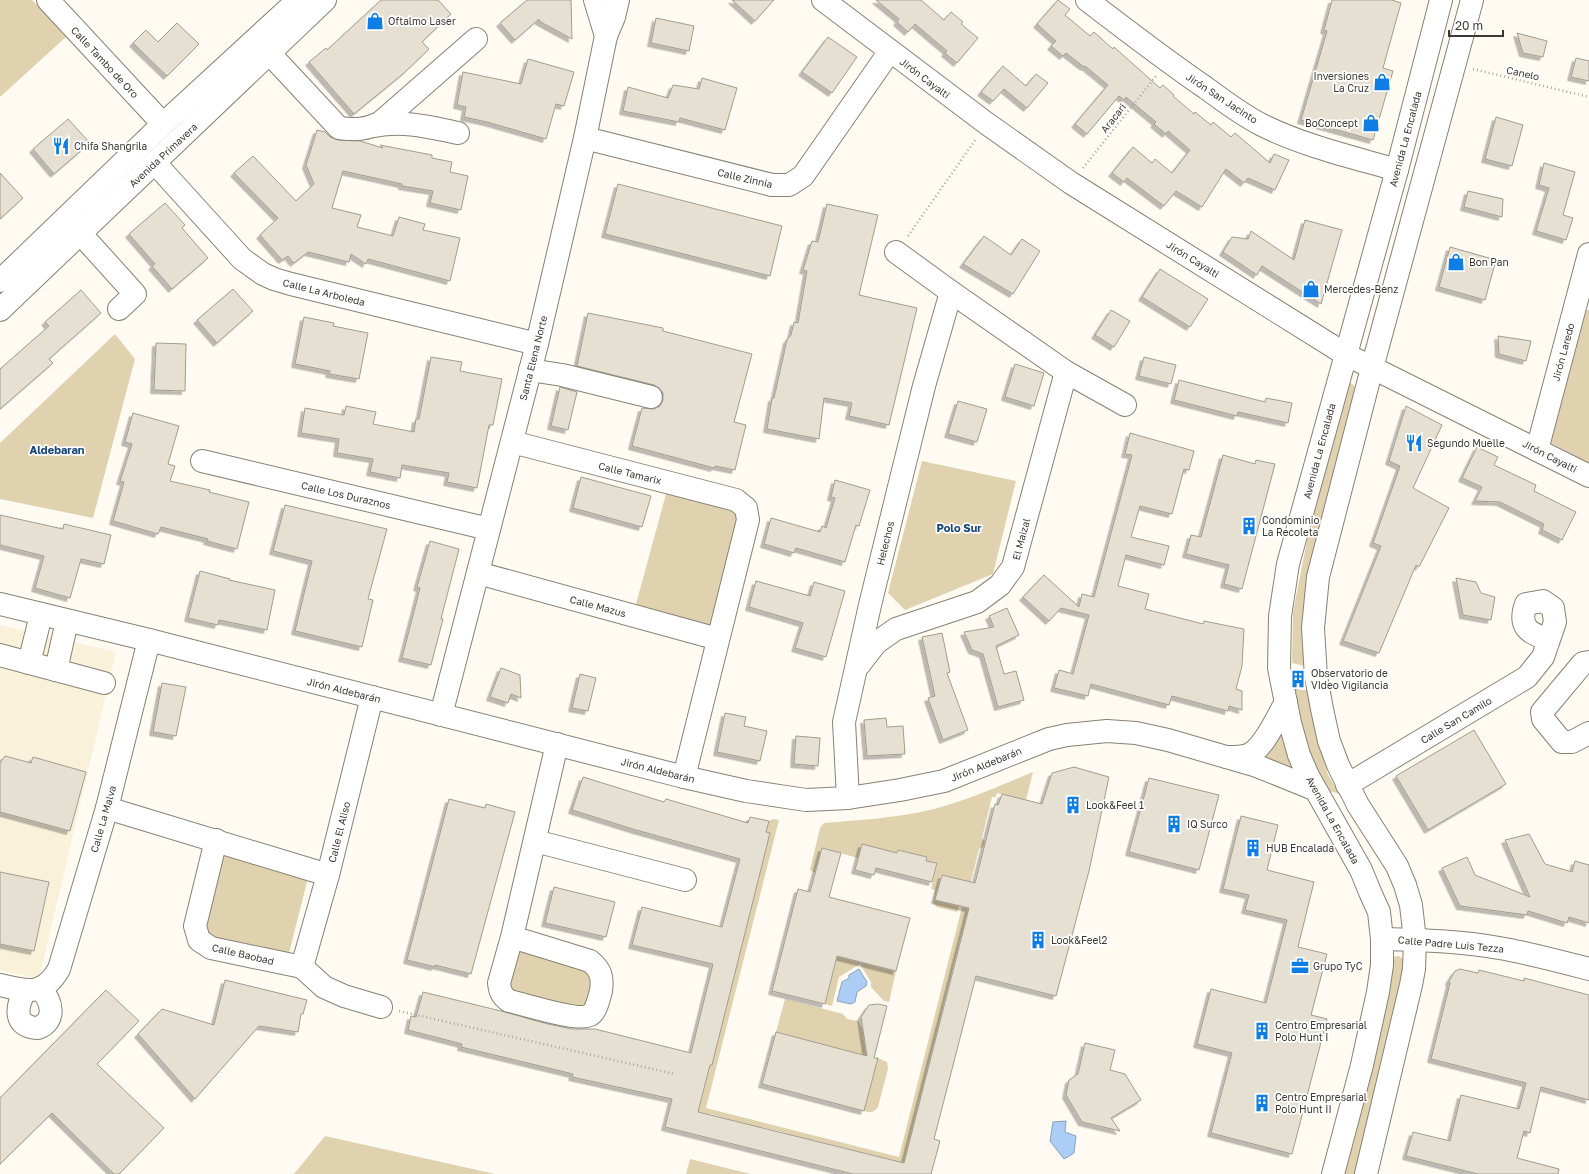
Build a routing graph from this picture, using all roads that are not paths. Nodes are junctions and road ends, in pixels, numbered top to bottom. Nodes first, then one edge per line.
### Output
1 (48, 0) edge
2 (298, 0) edge
3 (325, 0) edge
4 (596, 0) edge
5 (618, 0) edge
6 (823, 0) edge
7 (1087, 0) edge
8 (1441, 0) edge
9 (1472, 0) edge
10 (606, 36) junction
11 (476, 39) dead end
12 (890, 52) junction
13 (270, 54) junction
14 (163, 124) junction
15 (373, 126) junction
16 (458, 133) dead end
17 (585, 138) junction
18 (155, 163) junction
19 (1397, 170) junction
20 (80, 233) junction
21 (896, 252) road end
22 (1589, 254) edge
23 (0, 281) edge
24 (951, 292) junction
25 (1584, 293) edge
26 (118, 309) dead end
27 (0, 310) edge
28 (537, 344) junction
29 (1345, 354) junction
30 (1372, 368) junction
31 (530, 370) junction
32 (1066, 372) junction
33 (651, 397) dead end
34 (1125, 406) dead end
35 (512, 442) junction
36 (1537, 450) junction
37 (202, 461) dead end
38 (1589, 476) edge
39 (489, 529) junction
40 (478, 573) junction
41 (0, 604) edge
42 (870, 606) junction
43 (41, 615) junction
44 (67, 621) junction
45 (896, 629) junction
46 (718, 638) junction
47 (1549, 639) dead end
48 (149, 640) junction
49 (0, 655) edge
50 (1589, 662) edge
51 (29, 663) junction
52 (857, 668) junction
53 (56, 670) junction
54 (104, 683) dead end
55 (372, 697) junction
56 (1286, 702) junction
57 (441, 715) junction
58 (1589, 733) edge
59 (557, 744) junction
60 (1227, 757) junction
61 (684, 776) junction
62 (1347, 785) junction
63 (1314, 789) junction
64 (848, 798) junction
65 (107, 808) junction
66 (216, 840) junction
67 (535, 841) junction
68 (1397, 866) junction
69 (328, 875) junction
70 (684, 880) dead end
71 (512, 937) junction
72 (1382, 939) junction
73 (1416, 940) junction
74 (302, 967) junction
75 (1589, 969) edge
76 (0, 985) edge
77 (381, 1007) road end
78 (1333, 1174) edge
79 (1366, 1174) edge

1 - 14 street, Calle Tambo de Oro
2 - 14 street
3 - 13 street, Avenida Primavera
4 - 10 street
5 - 10 street, Santa Elena Norte
6 - 12 street, Jirón Cayalti
7 - 19 street, Jirón San Jacinto
8 - 19 street, Avenida La Encalada
9 - 30 street
10 - 17 street, Santa Elena Norte
11 - 15 street
12 - 17 street, Calle Zinnia
12 - 29 street, Jirón Cayalti
13 - 15 street
13 - 18 street, Avenida Primavera
14 - 23 street
15 - 16 street
17 - 28 street, Santa Elena Norte
18 - 20 street, Avenida Primavera
18 - 28 street, Calle La Arboleda
19 - 29 street, Avenida La Encalada
20 - 26 street
20 - 27 street, Avenida Primavera
21 - 24 street
22 - 25 street, Jirón Laredo
24 - 32 street
24 - 42 street, Helechos
25 - 36 street, Jirón Laredo
28 - 31 street, Santa Elena Norte
29 - 30 street, Jirón Cayalti
29 - 56 street, Avenida La Encalada
30 - 36 street, Jirón Cayalti
30 - 62 street
31 - 33 street
31 - 35 street, Santa Elena Norte
32 - 34 street
32 - 45 street, El Maizal
35 - 39 street, Santa Elena Norte
35 - 46 street, Calle Tamarix
36 - 38 street, Jirón Cayalti
37 - 39 street, Calle Los Duraznos
39 - 40 street, Santa Elena Norte
40 - 46 street, Calle Mazus
40 - 57 street, Santa Elena Norte
41 - 43 street, Jirón Aldebarán
42 - 45 street
42 - 52 street, Helechos
43 - 44 street, Jirón Aldebarán
43 - 51 street
44 - 48 street, Jirón Aldebarán
44 - 53 street
45 - 52 street, El Maizal
46 - 61 street
47 - 62 street, Calle San Camilo
48 - 55 street, Jirón Aldebarán
48 - 65 street, Calle La Malva
49 - 51 street
50 - 58 street
51 - 53 street
52 - 64 street, Helechos
53 - 54 street
55 - 57 street, Jirón Aldebarán
55 - 69 street, Calle El Aliso
56 - 60 street
56 - 63 street, Avenida La Encalada
57 - 59 street, Jirón Aldebarán
59 - 61 street, Jirón Aldebarán
59 - 67 street
60 - 63 street, Jirón Aldebarán
60 - 64 street, Jirón Aldebarán
61 - 64 street, Jirón Aldebarán
62 - 68 street
63 - 68 street, Jirón Aldebarán
63 - 72 street, Avenida La Encalada
65 - 66 street
65 - 76 street, Calle La Malva
66 - 69 street
66 - 74 street, Calle Baobad
67 - 70 street
67 - 71 street
68 - 73 street
69 - 74 street, Calle El Aliso
71 - 71 street
72 - 73 street, Calle Padre Luis Tezza
72 - 78 street, Avenida La Encalada
73 - 75 street, Calle Padre Luis Tezza
73 - 79 street
74 - 77 street

